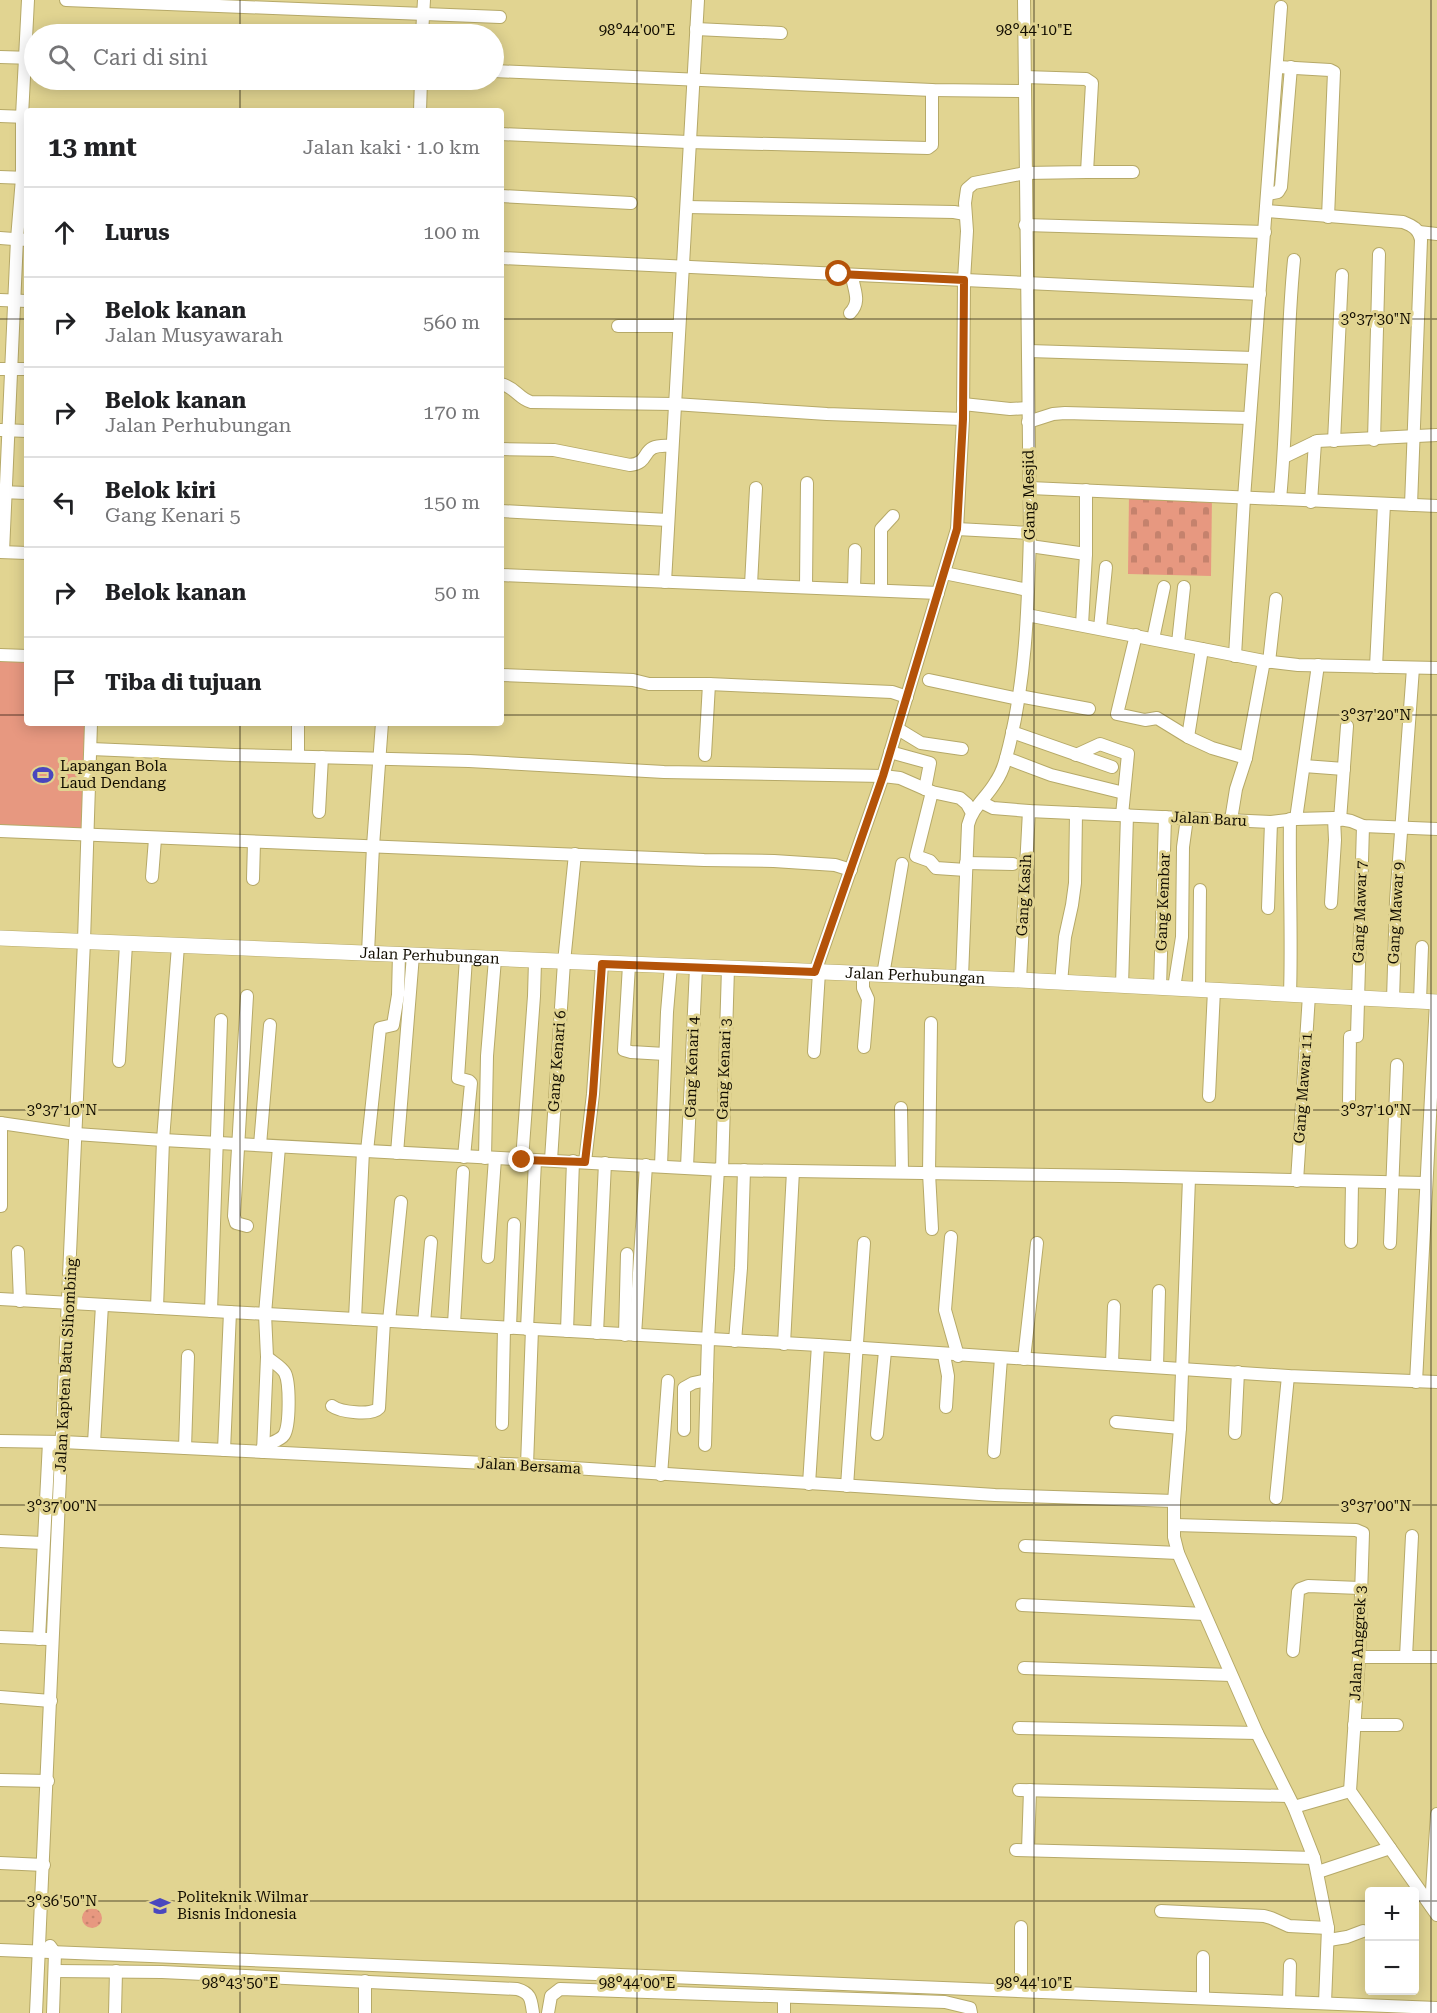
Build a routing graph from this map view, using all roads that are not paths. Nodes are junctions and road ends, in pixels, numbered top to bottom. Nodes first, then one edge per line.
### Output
1 (28, 0) edge
2 (66, 0) edge
3 (424, 0) edge
4 (698, 0) edge
5 (1024, 0) edge
6 (1281, 7) dead end
7 (422, 14) junction
8 (500, 16) dead end
9 (29, 24) edge
10 (422, 24) edge
11 (696, 29) junction
12 (781, 33) dead end
13 (0, 57) edge
14 (24, 58) edge
15 (1278, 67) junction
16 (1291, 67) junction
17 (504, 71) edge
18 (1024, 77) junction
19 (692, 78) junction
20 (27, 90) edge
21 (421, 90) edge
22 (932, 90) junction
23 (1025, 92) junction
24 (26, 108) edge
25 (420, 108) edge
26 (0, 116) edge
27 (24, 117) edge
28 (504, 134) edge
29 (688, 142) junction
30 (1087, 172) junction
31 (1133, 172) dead end
32 (1025, 173) junction
33 (0, 177) edge
34 (24, 178) edge
35 (1268, 194) junction
36 (504, 196) edge
37 (24, 198) edge
38 (631, 203) dead end
39 (687, 207) junction
40 (1266, 212) junction
41 (965, 214) junction
42 (1328, 217) junction
43 (1025, 225) junction
44 (1265, 232) junction
45 (1419, 232) junction
46 (1437, 234) edge
47 (0, 238) edge
48 (22, 239) edge
49 (1379, 254) dead end
50 (504, 258) edge
51 (1294, 260) dead end
52 (683, 266) junction
53 (852, 275) junction
54 (1342, 275) dead end
55 (964, 280) junction
56 (1026, 284) junction
57 (1260, 294) junction
58 (0, 300) edge
59 (21, 300) edge
60 (850, 312) dead end
61 (618, 326) dead end
62 (679, 326) junction
63 (1029, 351) junction
64 (1254, 358) junction
65 (6, 369) edge
66 (24, 369) edge
67 (504, 385) edge
68 (674, 404) junction
69 (963, 404) junction
70 (1028, 408) junction
71 (1250, 418) junction
72 (963, 419) junction
73 (1028, 422) junction
74 (4, 430) edge
75 (24, 431) edge
76 (1437, 435) edge
77 (1414, 436) junction
78 (1374, 440) junction
79 (1334, 441) junction
80 (1315, 442) junction
81 (672, 446) junction
82 (504, 448) edge
83 (1284, 457) junction
84 (807, 483) dead end
85 (756, 488) dead end
86 (1030, 488) junction
87 (1086, 490) junction
88 (2, 492) edge
89 (24, 493) edge
90 (1244, 498) junction
91 (1280, 499) junction
92 (1311, 502) junction
93 (1384, 504) junction
94 (1411, 505) junction
95 (1437, 506) edge
96 (504, 511) edge
97 (893, 516) dead end
98 (668, 520) junction
99 (957, 529) junction
100 (1030, 533) junction
101 (1030, 546) junction
102 (855, 550) dead end
103 (1, 552) edge
104 (24, 553) edge
105 (1086, 554) junction
106 (1106, 567) dead end
107 (944, 573) junction
108 (504, 575) edge
109 (665, 582) junction
110 (751, 585) junction
111 (806, 587) junction
112 (1164, 587) dead end
113 (1184, 587) dead end
114 (854, 589) junction
115 (881, 590) junction
116 (1028, 590) junction
117 (938, 593) junction
118 (1276, 599) dead end
119 (1027, 615) junction
120 (1082, 625) junction
121 (1100, 628) junction
122 (1136, 636) junction
123 (1153, 639) junction
124 (1178, 644) junction
125 (1202, 649) junction
126 (0, 655) edge
127 (24, 656) edge
128 (1235, 656) junction
129 (1266, 661) junction
130 (1318, 665) junction
131 (1376, 667) junction
132 (1413, 668) junction
133 (1437, 668) edge
134 (504, 675) edge
135 (929, 680) dead end
136 (709, 684) junction
137 (907, 697) junction
138 (1019, 697) junction
139 (1089, 710) dead end
140 (91, 726) edge
141 (298, 726) edge
142 (382, 726) edge
143 (1347, 726) dead end
144 (898, 729) junction
145 (1012, 732) junction
146 (1188, 737) junction
147 (91, 749) junction
148 (962, 749) dead end
149 (890, 752) junction
150 (705, 755) dead end
151 (1076, 755) junction
152 (298, 756) junction
153 (322, 757) junction
154 (380, 758) junction
155 (1006, 758) junction
156 (1246, 758) junction
157 (1304, 766) junction
158 (1112, 767) dead end
159 (1344, 769) junction
160 (883, 776) junction
161 (928, 791) junction
162 (1124, 793) junction
163 (981, 802) junction
164 (1029, 811) junction
165 (319, 812) dead end
166 (972, 813) junction
167 (1077, 813) junction
168 (1125, 815) junction
169 (1165, 817) junction
170 (1187, 818) junction
171 (1293, 819) junction
172 (1337, 819) junction
173 (1231, 820) junction
174 (1271, 822) junction
175 (1363, 826) junction
176 (1401, 827) junction
177 (1437, 829) edge
178 (0, 831) edge
179 (88, 836) junction
180 (155, 839) junction
181 (254, 842) junction
182 (373, 846) junction
183 (575, 854) junction
184 (902, 864) dead end
185 (1012, 864) dead end
186 (966, 866) junction
187 (851, 870) junction
188 (152, 878) dead end
189 (253, 879) dead end
190 (1200, 890) dead end
191 (1331, 903) dead end
192 (1268, 908) dead end
193 (0, 938) edge
194 (84, 941) junction
195 (126, 944) junction
196 (178, 946) junction
197 (1422, 947) dead end
198 (368, 953) junction
199 (406, 955) junction
200 (466, 958) junction
201 (495, 959) junction
202 (535, 961) junction
203 (564, 962) junction
204 (602, 964) junction
205 (629, 965) junction
206 (671, 966) junction
207 (696, 967) junction
208 (728, 968) junction
209 (817, 972) junction
210 (863, 975) junction
211 (883, 975) junction
212 (962, 977) junction
213 (1020, 980) junction
214 (1061, 982) junction
215 (1122, 986) junction
216 (1167, 988) junction
217 (1199, 990) junction
218 (1215, 990) junction
219 (1290, 994) junction
220 (1310, 995) junction
221 (247, 996) dead end
222 (1357, 998) junction
223 (1393, 1000) junction
224 (1431, 1002) edge
225 (221, 1020) dead end
226 (932, 1023) dead end
227 (270, 1025) dead end
228 (864, 1047) dead end
229 (814, 1052) dead end
230 (665, 1054) junction
231 (119, 1061) dead end
232 (1397, 1065) dead end
233 (1209, 1096) dead end
234 (1349, 1101) dead end
235 (901, 1108) dead end
236 (1, 1123) edge
237 (76, 1134) junction
238 (163, 1140) junction
239 (216, 1143) junction
240 (237, 1144) junction
241 (260, 1145) junction
242 (279, 1147) junction
243 (365, 1151) junction
244 (397, 1153) junction
245 (464, 1157) junction
246 (490, 1158) junction
247 (528, 1160) junction
248 (551, 1160) junction
249 (579, 1162) junction
250 (605, 1163) junction
251 (646, 1165) junction
252 (661, 1166) junction
253 (687, 1167) junction
254 (720, 1169) junction
255 (744, 1170) junction
256 (793, 1171) junction
257 (463, 1172) dead end
258 (893, 1172) junction
259 (929, 1173) junction
260 (1189, 1178) junction
261 (1297, 1181) junction
262 (1392, 1182) junction
263 (1352, 1183) junction
264 (1425, 1184) junction
265 (401, 1202) dead end
266 (1, 1206) edge
267 (514, 1224) dead end
268 (247, 1226) dead end
269 (932, 1229) dead end
270 (951, 1237) dead end
271 (431, 1242) dead end
272 (1351, 1242) dead end
273 (864, 1243) dead end
274 (1037, 1243) dead end
275 (1390, 1243) dead end
276 (18, 1252) dead end
277 (627, 1254) dead end
278 (488, 1257) dead end
279 (1159, 1291) dead end
280 (0, 1299) edge
281 (20, 1301) junction
282 (69, 1304) junction
283 (102, 1305) junction
284 (1114, 1306) dead end
285 (158, 1308) junction
286 (211, 1311) junction
287 (230, 1312) junction
288 (265, 1314) junction
289 (355, 1319) junction
290 (386, 1321) junction
291 (424, 1323) junction
292 (453, 1324) junction
293 (507, 1328) junction
294 (530, 1329) junction
295 (567, 1331) junction
296 (597, 1333) junction
297 (630, 1335) junction
298 (708, 1339) junction
299 (735, 1341) junction
300 (784, 1344) junction
301 (818, 1346) junction
302 (857, 1348) junction
303 (885, 1351) junction
304 (951, 1355) junction
305 (188, 1356) dead end
306 (267, 1357) junction
307 (1001, 1358) junction
308 (1024, 1359) junction
309 (1112, 1364) junction
310 (1156, 1367) junction
311 (1181, 1368) junction
312 (1238, 1372) junction
313 (1288, 1376) junction
314 (706, 1380) junction
315 (668, 1381) dead end
316 (1416, 1382) junction
317 (1437, 1382) edge
318 (332, 1406) dead end
319 (946, 1407) dead end
320 (1116, 1422) dead end
321 (502, 1424) dead end
322 (1180, 1428) junction
323 (684, 1430) dead end
324 (1235, 1433) dead end
325 (877, 1434) dead end
326 (0, 1441) edge
327 (49, 1442) junction
328 (62, 1442) junction
329 (94, 1443) junction
330 (705, 1445) dead end
331 (185, 1448) junction
332 (224, 1450) junction
333 (263, 1450) junction
334 (994, 1452) dead end
335 (527, 1466) junction
336 (661, 1475) junction
337 (809, 1484) junction
338 (847, 1486) junction
339 (1276, 1498) dead end
340 (1174, 1502) junction
341 (1175, 1525) junction
342 (1412, 1536) dead end
343 (0, 1541) edge
344 (43, 1543) junction
345 (1025, 1546) dead end
346 (1178, 1553) junction
347 (1360, 1588) junction
348 (1022, 1605) dead end
349 (1204, 1614) junction
350 (0, 1637) edge
351 (39, 1639) junction
352 (54, 1639) junction
353 (1293, 1650) dead end
354 (1359, 1656) junction
355 (1406, 1657) junction
356 (1437, 1657) edge
357 (1024, 1668) dead end
358 (1231, 1675) junction
359 (0, 1697) edge
360 (51, 1701) junction
361 (1354, 1725) junction
362 (1397, 1725) dead end
363 (1019, 1728) dead end
364 (1257, 1733) junction
365 (0, 1780) edge
366 (48, 1782) junction
367 (1350, 1791) junction
368 (1291, 1802) junction
369 (1437, 1814) edge
370 (1390, 1848) junction
371 (1314, 1858) junction
372 (0, 1863) edge
373 (44, 1865) junction
374 (1318, 1872) junction
375 (1161, 1911) dead end
376 (1434, 1911) edge
377 (1021, 1927) dead end
378 (1363, 1931) dead end
379 (41, 1933) junction
380 (1329, 1934) junction
381 (0, 1950) edge
382 (39, 1952) junction
383 (55, 1953) junction
384 (1203, 1957) dead end
385 (1290, 1965) dead end
386 (55, 1971) junction
387 (116, 1971) junction
388 (365, 1982) junction
389 (1021, 1991) junction
390 (784, 1997) junction
391 (1203, 1998) junction
392 (1289, 2002) junction
393 (1325, 2003) junction
394 (1437, 2008) edge
395 (1370, 2009) edge
396 (36, 2013) edge
397 (53, 2013) edge
398 (115, 2013) edge
399 (365, 2013) edge
400 (533, 2013) edge
401 (548, 2013) edge
402 (784, 2013) edge
403 (971, 2013) edge

1 - 9 street
2 - 7 street
3 - 7 street
4 - 11 street
5 - 18 street, Gang Mesjid
6 - 15 street
7 - 8 street
7 - 10 street
11 - 12 street
11 - 19 street
13 - 14 street
15 - 16 street
15 - 35 street
16 - 35 street
16 - 42 street
17 - 19 street
18 - 23 street, Gang Mesjid
18 - 30 street
19 - 22 street
19 - 29 street
20 - 24 street
21 - 25 street
22 - 23 street
22 - 29 street
23 - 32 street, Gang Mesjid
26 - 27 street
28 - 29 street
29 - 39 street
30 - 31 street
30 - 32 street
32 - 41 street
32 - 43 street, Gang Mesjid
33 - 34 street
35 - 40 street
36 - 38 street
37 - 48 street
39 - 41 street
39 - 52 street
40 - 42 street
40 - 44 street
41 - 55 street
42 - 45 street
43 - 44 street
43 - 56 street, Gang Mesjid
44 - 57 street
45 - 46 street
45 - 77 street
47 - 48 street
48 - 59 street
49 - 78 street
50 - 52 street
51 - 83 street
52 - 53 street
52 - 62 street
53 - 55 street
53 - 60 street
54 - 79 street
55 - 56 street
55 - 69 street
56 - 57 street
56 - 63 street, Gang Mesjid
57 - 64 street
58 - 59 street
59 - 65 street
61 - 62 street
62 - 68 street
63 - 64 street
63 - 70 street, Gang Mesjid
64 - 71 street
65 - 66 street
65 - 74 street
67 - 68 street
68 - 72 street
68 - 81 street
69 - 70 street
69 - 72 street
70 - 73 street, Gang Mesjid
71 - 73 street
71 - 90 street
72 - 99 street
73 - 86 street, Gang Mesjid
74 - 75 street
74 - 88 street
76 - 77 street
77 - 78 street
77 - 94 street
78 - 79 street
79 - 80 street
80 - 83 street
80 - 92 street
81 - 82 street
81 - 98 street
83 - 91 street
84 - 111 street
85 - 110 street
86 - 87 street
86 - 100 street, Gang Mesjid
87 - 90 street
87 - 105 street
88 - 89 street
88 - 103 street
90 - 91 street
90 - 128 street
91 - 92 street
92 - 93 street
93 - 94 street
93 - 131 street
94 - 95 street
96 - 98 street
97 - 115 street
98 - 109 street
99 - 100 street
99 - 107 street
100 - 101 street, Gang Mesjid
101 - 105 street
101 - 116 street, Gang Mesjid
102 - 114 street
103 - 104 street
105 - 120 street
106 - 121 street
107 - 116 street
107 - 117 street
108 - 109 street
109 - 110 street
110 - 111 street
111 - 114 street
112 - 123 street
113 - 124 street
114 - 115 street
115 - 117 street
116 - 119 street, Gang Mesjid
117 - 137 street
118 - 129 street
119 - 120 street
119 - 138 street, Gang Mesjid
120 - 121 street
121 - 122 street
122 - 123 street
122 - 146 street
123 - 124 street
124 - 125 street
125 - 128 street
125 - 146 street
126 - 127 street
128 - 129 street
129 - 130 street
129 - 156 street
130 - 131 street
130 - 157 street
131 - 132 street
132 - 133 street
132 - 176 street, Gang Mawar 9
134 - 136 street
135 - 138 street
136 - 137 street
136 - 150 street
137 - 144 street
138 - 139 street
138 - 145 street, Gang Mesjid
140 - 147 street, Jalan Kapten Batu Sihombing
141 - 152 street
142 - 154 street
143 - 159 street
144 - 148 street
144 - 149 street
145 - 151 street
145 - 155 street, Gang Mesjid
146 - 156 street
147 - 152 street
147 - 179 street, Jalan Kapten Batu Sihombing
149 - 160 street
149 - 161 street
151 - 158 street
151 - 162 street
152 - 153 street
153 - 154 street
153 - 165 street
154 - 160 street
154 - 182 street
155 - 162 street
155 - 163 street, Gang Mesjid
156 - 173 street
157 - 159 street
157 - 171 street
159 - 172 street
160 - 161 street
160 - 187 street
161 - 166 street
161 - 186 street
162 - 168 street
163 - 164 street, Jalan Baru
163 - 166 street, Gang Mesjid
164 - 167 street, Jalan Baru
164 - 213 street, Gang Kasih
166 - 186 street, Gang Mesjid
167 - 168 street, Jalan Baru
167 - 214 street
168 - 169 street, Jalan Baru
168 - 215 street
169 - 170 street, Jalan Baru
169 - 216 street, Gang Kembar
170 - 173 street, Jalan Baru
170 - 216 street
171 - 172 street, Jalan Baru
171 - 174 street, Jalan Baru
171 - 219 street
172 - 175 street, Jalan Baru
172 - 191 street
173 - 174 street, Jalan Baru
174 - 192 street
175 - 176 street, Jalan Baru
175 - 222 street, Gang Mawar 7
176 - 177 street, Jalan Baru
176 - 223 street, Gang Mawar 9
178 - 179 street
179 - 180 street
179 - 194 street, Jalan Kapten Batu Sihombing
180 - 181 street
180 - 188 street
181 - 182 street
181 - 189 street
182 - 183 street
182 - 198 street
183 - 187 street
183 - 203 street, Gang Kenari 6
184 - 211 street
185 - 186 street
186 - 212 street, Gang Mesjid
187 - 209 street
190 - 217 street
193 - 194 main road, Jalan Perhubungan
194 - 195 main road, Jalan Perhubungan
194 - 237 street, Jalan Kapten Batu Sihombing
195 - 196 main road, Jalan Perhubungan
195 - 231 street
196 - 198 main road, Jalan Perhubungan
196 - 238 street
197 - 224 street
198 - 199 main road, Jalan Perhubungan
199 - 200 main road, Jalan Perhubungan
199 - 243 street
199 - 244 street
200 - 201 main road, Jalan Perhubungan
200 - 245 street
201 - 202 main road, Jalan Perhubungan
201 - 246 street
202 - 203 main road, Jalan Perhubungan
202 - 247 street
203 - 204 main road, Jalan Perhubungan
203 - 248 street, Gang Kenari 6
204 - 205 main road, Jalan Perhubungan
204 - 249 street
205 - 206 main road, Jalan Perhubungan
205 - 230 street
206 - 207 main road, Jalan Perhubungan
206 - 230 street
207 - 208 main road, Jalan Perhubungan
207 - 253 street, Gang Kenari 4
208 - 209 main road, Jalan Perhubungan
208 - 254 street, Gang Kenari 3
209 - 210 main road, Jalan Perhubungan
209 - 229 street
210 - 211 main road, Jalan Perhubungan
210 - 228 street
211 - 212 main road, Jalan Perhubungan
212 - 213 main road, Jalan Perhubungan
213 - 214 main road, Jalan Perhubungan
214 - 215 main road, Jalan Perhubungan
215 - 216 main road, Jalan Perhubungan
216 - 217 main road, Jalan Perhubungan
217 - 218 main road, Jalan Perhubungan
218 - 219 main road, Jalan Perhubungan
218 - 233 street
219 - 220 main road, Jalan Perhubungan
220 - 222 main road, Jalan Perhubungan
220 - 261 street, Gang Mawar 11
221 - 240 street
222 - 223 main road, Jalan Perhubungan
222 - 234 street, Gang Mawar 7
223 - 224 main road, Jalan Perhubungan
224 - 264 street
225 - 239 street
226 - 259 street
227 - 241 street
230 - 252 street
232 - 262 street
235 - 258 street
236 - 237 street
236 - 266 street
237 - 238 street
237 - 282 street, Jalan Kapten Batu Sihombing
238 - 239 street
238 - 285 street
239 - 240 street
239 - 286 street
240 - 241 street
240 - 268 street
241 - 242 street
242 - 243 street
242 - 288 street
243 - 244 street
243 - 289 street
244 - 245 street
245 - 246 street
246 - 247 street
246 - 278 street
247 - 248 street
247 - 294 street
248 - 249 street
249 - 250 street
249 - 295 street
250 - 251 street
250 - 296 street
251 - 252 street
251 - 297 street
252 - 253 street
253 - 254 street
254 - 255 street
254 - 298 street, Gang Kenari 3
255 - 256 street
255 - 299 street
256 - 258 street
256 - 300 street
257 - 292 street
258 - 259 street
259 - 260 street
259 - 269 street
260 - 261 street
260 - 311 street
261 - 263 street
262 - 263 street
262 - 264 street
262 - 275 street
263 - 272 street
264 - 316 street
265 - 290 street
267 - 293 street
270 - 304 street
271 - 291 street
273 - 302 street
274 - 308 street
276 - 281 street
277 - 297 street
279 - 310 street
280 - 281 street
281 - 282 street
282 - 283 street
282 - 328 street, Jalan Kapten Batu Sihombing
283 - 285 street
283 - 329 street
284 - 309 street
285 - 286 street
286 - 287 street
287 - 288 street
287 - 332 street
288 - 289 street
288 - 306 street
289 - 290 street
290 - 291 street
290 - 318 street
291 - 292 street
292 - 293 street
293 - 294 street
293 - 321 street
294 - 295 street
294 - 335 street
295 - 296 street
296 - 297 street
297 - 298 street
298 - 299 street
298 - 314 street, Gang Kenari 3
299 - 300 street
300 - 301 street
301 - 302 street
301 - 337 street
302 - 303 street
302 - 338 street
303 - 304 street
303 - 325 street
304 - 307 street
304 - 319 street
305 - 331 street
306 - 333 street
306 - 333 street
307 - 308 street
307 - 334 street
308 - 309 street
309 - 310 street
310 - 311 street
311 - 312 street
311 - 322 street
312 - 313 street
312 - 324 street
313 - 316 street
313 - 339 street
314 - 323 street
314 - 330 street, Gang Kenari 3
315 - 336 street
316 - 317 street
320 - 322 street
322 - 340 street
326 - 327 street, Jalan Bersama
327 - 328 street, Jalan Bersama
327 - 344 street
328 - 329 street, Jalan Bersama
328 - 352 street, Jalan Kapten Batu Sihombing
329 - 331 street, Jalan Bersama
331 - 332 street, Jalan Bersama
332 - 333 street, Jalan Bersama
333 - 335 street, Jalan Bersama
335 - 336 street, Jalan Bersama
336 - 337 street, Jalan Bersama
337 - 338 street, Jalan Bersama
338 - 340 street, Jalan Bersama
340 - 341 street
341 - 346 street
341 - 347 street, Jalan Anggrek 3
342 - 355 street
343 - 344 street
344 - 351 street
345 - 346 street
346 - 349 street
347 - 353 street
347 - 354 street, Jalan Anggrek 3
348 - 349 street
349 - 358 street
350 - 351 street
351 - 352 street
352 - 360 street, Jalan Kapten Batu Sihombing
354 - 355 street
354 - 361 street, Jalan Anggrek 3
355 - 356 street
357 - 358 street
358 - 364 street
359 - 360 street
360 - 366 street, Jalan Kapten Batu Sihombing
361 - 362 street
361 - 367 street, Jalan Anggrek 3
363 - 364 street
364 - 368 street
365 - 366 street
366 - 373 street, Jalan Kapten Batu Sihombing
367 - 368 street
367 - 370 street
368 - 371 street
368 - 371 street
369 - 376 street
370 - 374 street
370 - 376 street
371 - 374 street
372 - 373 street
373 - 379 street, Jalan Kapten Batu Sihombing
374 - 380 street
375 - 380 street
377 - 389 street
378 - 380 street
379 - 382 street, Jalan Kapten Batu Sihombing
379 - 383 street
380 - 393 street
381 - 382 street
382 - 383 street
382 - 396 street, Jalan Kapten Batu Sihombing
383 - 386 street
383 - 389 street
384 - 391 street
385 - 392 street
386 - 387 street
386 - 397 street
387 - 388 street
387 - 398 street
388 - 399 street
388 - 400 street
389 - 391 street
390 - 401 street
390 - 402 street
390 - 403 street
391 - 392 street
392 - 393 street
393 - 395 street
394 - 395 street

